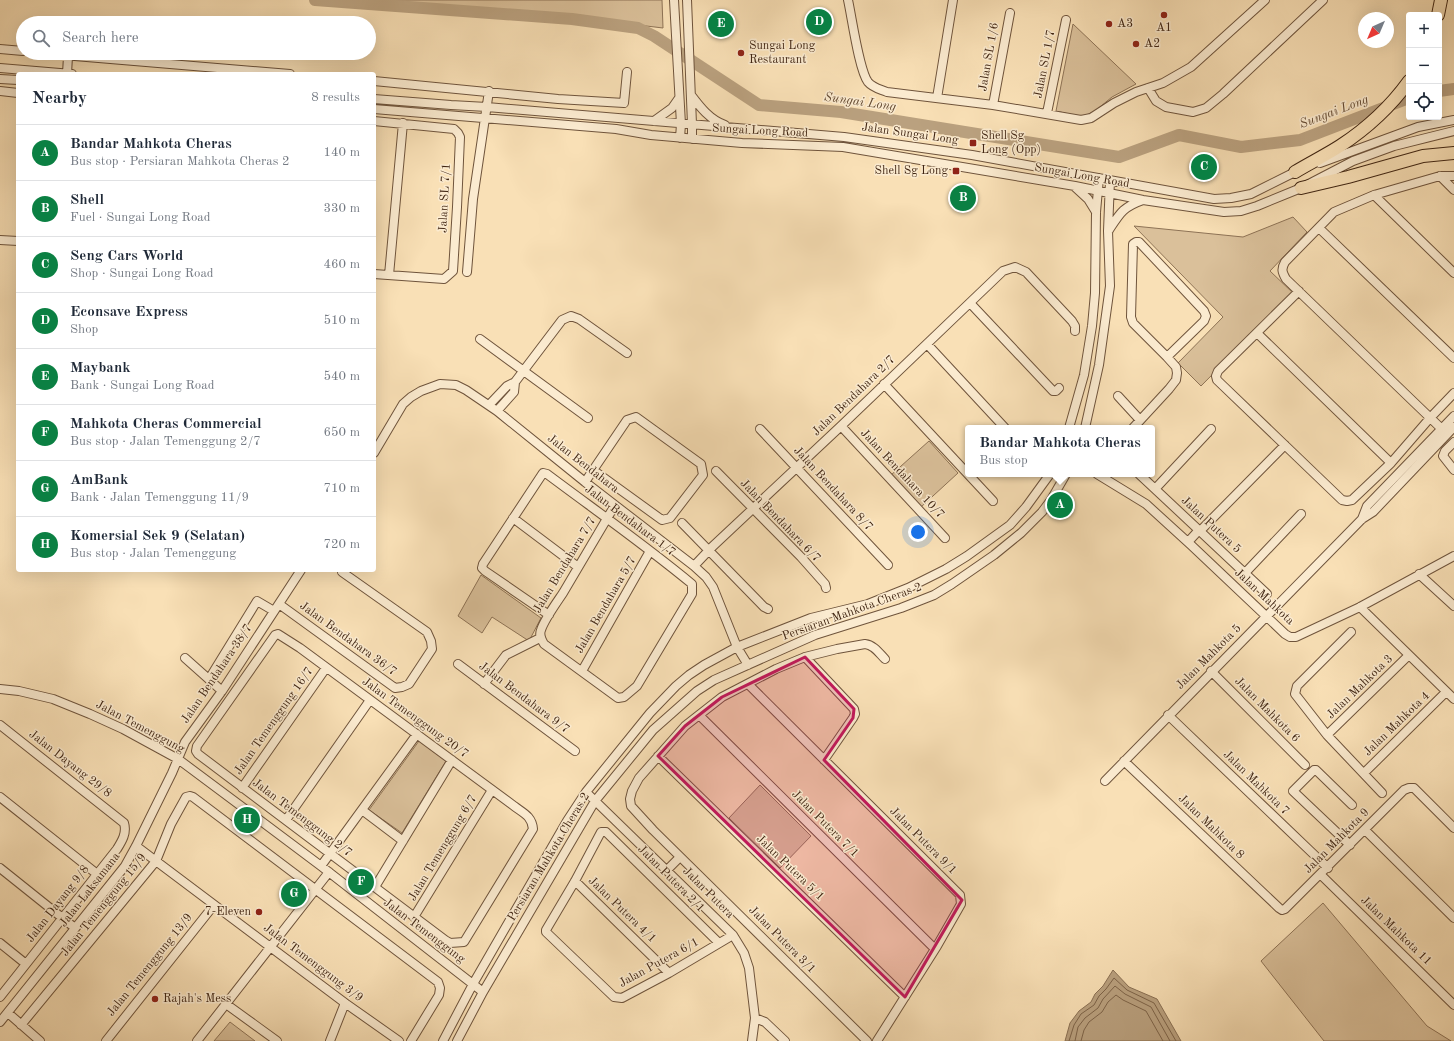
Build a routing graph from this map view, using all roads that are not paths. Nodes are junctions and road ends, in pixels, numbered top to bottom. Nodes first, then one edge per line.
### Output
1 (674, 0) edge
2 (688, 0) edge
3 (848, 0) edge
4 (953, 0) edge
5 (1264, 0) edge
6 (1323, 0) edge
7 (1441, 0) edge
8 (1439, 12) edge
9 (1010, 13) dead end
10 (1066, 20) dead end
11 (0, 49) edge
12 (16, 50) edge
13 (68, 60) edge
14 (117, 60) edge
15 (0, 68) edge
16 (45, 72) edge
17 (67, 72) edge
18 (265, 72) edge
19 (627, 72) dead end
20 (0, 79) edge
21 (16, 80) edge
22 (376, 81) edge
23 (1407, 84) edge
24 (1148, 88) junction
25 (0, 91) edge
26 (489, 91) junction
27 (16, 93) edge
28 (691, 95) junction
29 (679, 98) junction
30 (937, 98) junction
31 (376, 99) edge
32 (993, 105) junction
33 (487, 106) junction
34 (376, 109) edge
35 (1048, 113) junction
36 (485, 118) junction
37 (1454, 120) edge
38 (376, 121) edge
39 (654, 122) junction
40 (403, 123) junction
41 (681, 124) junction
42 (692, 124) junction
43 (732, 128) junction
44 (1454, 131) edge
45 (844, 137) junction
46 (680, 138) junction
47 (692, 139) junction
48 (843, 147) junction
49 (1454, 153) edge
50 (1295, 172) junction
51 (1440, 176) junction
52 (1454, 176) edge
53 (1099, 178) junction
54 (1110, 180) junction
55 (1075, 186) junction
56 (1301, 188) junction
57 (1454, 190) edge
58 (1098, 191) junction
59 (1109, 193) junction
60 (1374, 195) junction
61 (1143, 200) junction
62 (1096, 212) junction
63 (1319, 228) junction
64 (1108, 231) junction
65 (0, 240) edge
66 (16, 241) edge
67 (467, 272) dead end
68 (1454, 273) edge
69 (376, 274) edge
70 (390, 275) junction
71 (1298, 291) junction
72 (970, 302) junction
73 (1075, 331) dead end
74 (1257, 333) junction
75 (480, 339) dead end
76 (926, 344) junction
77 (627, 353) dead end
78 (1167, 357) junction
79 (1454, 358) edge
80 (524, 371) junction
81 (515, 382) junction
82 (884, 384) junction
83 (1059, 388) dead end
84 (1454, 394) edge
85 (1118, 396) dead end
86 (490, 405) junction
87 (497, 410) junction
88 (1454, 416) edge
89 (588, 418) dead end
90 (1430, 418) junction
91 (1140, 420) junction
92 (1002, 425) edge
93 (1070, 425) edge
94 (1086, 425) edge
95 (1136, 425) edge
96 (841, 426) junction
97 (1454, 427) edge
98 (760, 429) dead end
99 (1211, 429) dead end
100 (1444, 431) junction
101 (1454, 442) edge
102 (1285, 445) junction
103 (376, 450) edge
104 (1391, 462) junction
105 (796, 467) junction
106 (593, 470) junction
107 (1454, 470) edge
108 (716, 471) dead end
109 (965, 471) edge
110 (971, 477) edge
111 (1048, 477) edge
112 (1064, 477) edge
113 (1102, 477) edge
114 (1142, 477) edge
115 (585, 482) junction
116 (1155, 489) junction
117 (993, 501) dead end
118 (615, 505) junction
119 (752, 509) junction
120 (1301, 514) dead end
121 (513, 518) junction
122 (607, 519) junction
123 (682, 523) dead end
124 (1200, 531) junction
125 (945, 538) dead end
126 (1190, 543) junction
127 (709, 548) junction
128 (650, 551) junction
129 (1454, 556) edge
130 (692, 564) junction
131 (888, 565) dead end
132 (578, 567) junction
133 (300, 572) edge
134 (342, 572) dead end
135 (1245, 573) junction
136 (1419, 574) junction
137 (826, 588) dead end
138 (1267, 594) dead end
139 (1360, 606) junction
140 (1454, 606) edge
141 (276, 607) junction
142 (768, 609) dead end
143 (549, 615) junction
144 (1266, 616) junction
145 (1351, 632) dead end
146 (540, 638) junction
147 (738, 647) junction
148 (1409, 656) junction
149 (805, 657) junction
150 (185, 658) dead end
151 (885, 659) dead end
152 (458, 664) dead end
153 (748, 665) junction
154 (326, 668) junction
155 (582, 671) junction
156 (1211, 672) junction
157 (209, 679) junction
158 (484, 684) junction
159 (748, 684) junction
160 (0, 689) edge
161 (222, 691) junction
162 (1446, 692) junction
163 (1454, 699) edge
164 (370, 700) junction
165 (699, 715) junction
166 (1168, 715) junction
167 (0, 725) edge
168 (417, 734) junction
169 (1327, 735) junction
170 (575, 751) dead end
171 (198, 754) joint
172 (658, 756) junction
173 (178, 759) junction
174 (452, 760) junction
175 (824, 760) junction
176 (1124, 761) junction
177 (1305, 765) dead end
178 (1364, 773) junction
179 (1105, 781) dead end
180 (242, 788) junction
181 (492, 790) junction
182 (586, 792) junction
183 (1382, 793) dead end
184 (0, 797) edge
185 (595, 801) junction
186 (1352, 805) dead end
187 (362, 810) junction
188 (286, 820) junction
189 (124, 823) joint
190 (1454, 828) edge
191 (1365, 830) junction
192 (606, 832) joint
193 (403, 841) junction
194 (1350, 845) junction
195 (136, 846) junction
196 (330, 854) junction
197 (680, 856) junction
198 (156, 861) junction
199 (321, 866) junction
200 (0, 868) edge
201 (1328, 868) junction
202 (667, 870) junction
203 (329, 872) junction
204 (97, 874) junction
205 (1320, 874) junction
206 (575, 881) junction
207 (375, 888) junction
208 (315, 890) junction
209 (214, 905) junction
210 (1282, 910) joint
211 (414, 917) junction
212 (62, 918) junction
213 (1454, 918) edge
214 (75, 928) junction
215 (733, 935) junction
216 (0, 943) edge
217 (450, 943) joint
218 (719, 943) junction
219 (271, 947) junction
220 (935, 949) junction
221 (26, 964) junction
222 (669, 973) junction
223 (473, 984) junction
224 (483, 992) junction
225 (0, 997) edge
226 (905, 997) junction
227 (345, 1003) junction
228 (226, 1004) junction
229 (1454, 1005) edge
230 (8, 1013) junction
231 (755, 1018) junction
232 (0, 1022) edge
233 (21, 1025) junction
234 (40, 1041) edge
235 (106, 1041) edge
236 (197, 1041) edge
237 (277, 1041) edge
238 (330, 1041) edge
239 (399, 1041) edge
240 (411, 1041) edge
241 (443, 1041) edge
242 (457, 1041) edge
243 (752, 1041) edge
244 (785, 1041) edge
245 (867, 1041) edge
246 (877, 1041) edge

1 - 29 street
2 - 28 street
3 - 30 street
4 - 30 street
5 - 24 street
6 - 24 street
7 - 8 highway
9 - 32 street, Jalan SL 1/6
10 - 35 street, Jalan SL 1/7
11 - 12 street
13 - 17 street
14 - 18 street
15 - 16 street
19 - 26 street
20 - 21 street
22 - 26 street
23 - 50 highway
24 - 35 street
25 - 27 street
26 - 33 street
28 - 42 street
28 - 43 street
29 - 39 street
29 - 41 street
30 - 32 street
31 - 33 street, Sungai Long Road
32 - 35 street
33 - 36 street
33 - 39 street, Sungai Long Road
34 - 36 street, Sungai Long Road
36 - 46 street, Sungai Long Road
36 - 67 street
37 - 50 street, Sungai Long Road
38 - 40 street
39 - 41 street, Sungai Long Road
40 - 70 street
40 - 70 street, Jalan SL 7/1
41 - 42 street, Sungai Long Road
41 - 46 street
42 - 43 street, Sungai Long Road
42 - 47 street
43 - 45 street, Sungai Long Road
44 - 56 street, Sungai Long Road
45 - 48 street
45 - 53 street, Jalan Sungai Long
46 - 47 street, Sungai Long Road
47 - 48 street, Sungai Long Road
48 - 55 street, Sungai Long Road
49 - 56 highway
50 - 54 street, Sungai Long Road
51 - 52 street
51 - 57 street
51 - 60 street
53 - 54 street, Sungai Long Road
53 - 58 street
54 - 59 street
55 - 58 street, Sungai Long Road
55 - 62 street
56 - 61 street, Sungai Long Road
58 - 59 street, Sungai Long Road
58 - 62 street
59 - 61 street, Sungai Long Road
59 - 64 street
60 - 63 street
60 - 68 street
61 - 64 street
62 - 93 street
63 - 71 street
63 - 79 street
64 - 94 street
65 - 66 street
69 - 70 street
71 - 74 street
71 - 90 street
72 - 73 street, Jalan Bendahara 2/7
72 - 76 street, Jalan Bendahara 2/7
72 - 83 street
74 - 102 street
74 - 104 street
75 - 80 street
76 - 82 street, Jalan Bendahara 2/7
76 - 92 street
77 - 80 street
78 - 78 street
78 - 91 street
80 - 81 street
80 - 89 street
81 - 86 street
81 - 87 street
82 - 96 street, Jalan Bendahara 2/7
82 - 109 street
84 - 90 street
85 - 91 street
86 - 87 street, Jalan Bendahara
86 - 103 street, Jalan Bendahara
87 - 115 street, Jalan Bendahara
88 - 100 street
90 - 100 street
90 - 104 street
91 - 95 street
96 - 105 street, Jalan Bendahara 2/7
96 - 125 street, Jalan Bendahara 10/7
97 - 100 street
98 - 105 street, Jalan Bendahara 8/7
99 - 116 street
100 - 144 street, Jalan Mahkota 5
101 - 107 street
102 - 104 street
102 - 124 street
105 - 119 street, Jalan Bendahara 2/7
105 - 131 street, Jalan Bendahara 8/7
106 - 106 street
106 - 115 street
108 - 119 street, Jalan Bendahara 6/7
110 - 117 street
111 - 147 street, Persiaran Mahkota Cheras 2
112 - 153 street, Persiaran Mahkota Cheras 2
113 - 126 street, Jalan Mahkota
114 - 116 street, Jalan Putera 5
115 - 118 street, Jalan Bendahara
116 - 124 street, Jalan Putera 5
118 - 122 street, Jalan Bendahara 7/7
118 - 130 street, Jalan Bendahara
119 - 127 street, Jalan Bendahara 2/7
119 - 137 street, Jalan Bendahara 6/7
120 - 135 street
121 - 122 street, Jalan Bendahara 1/7
121 - 132 street
121 - 143 street
122 - 128 street, Jalan Bendahara 1/7
122 - 132 street, Jalan Bendahara 7/7
123 - 127 street
124 - 126 street
124 - 135 street, Jalan Putera 5
126 - 144 street, Jalan Mahkota
127 - 130 street, Jalan Bendahara 2/7
127 - 142 street
128 - 155 street, Jalan Bendahara 5/7
128 - 155 street, Jalan Bendahara 1/7
129 - 136 street, Jalan Mahkota
130 - 147 street, Jalan Bendahara
132 - 143 street, Jalan Bendahara 7/7
133 - 141 street
134 - 141 street, Jalan Bendahara 36/7
135 - 138 street, Jalan Putera 5
136 - 139 street, Jalan Mahkota
136 - 140 street
139 - 144 street, Jalan Mahkota
139 - 148 street
141 - 157 street
141 - 161 street, Jalan Bendahara 38/7
143 - 146 street, Jalan Bendahara 7/7
144 - 156 street, Jalan Mahkota 5
145 - 169 street
146 - 155 street
146 - 158 street
147 - 153 street, Jalan Bendahara
147 - 182 street, Persiaran Mahkota Cheras 2
148 - 162 street
148 - 169 street, Jalan Mahkota 3
149 - 151 street, Jalan Putera 3/1
149 - 159 street, Jalan Putera 3/1
149 - 175 street
150 - 157 street
152 - 158 street, Jalan Bendahara 9/7
153 - 185 street, Persiaran Mahkota Cheras 2
154 - 164 street, Jalan Temenggung 20/7
154 - 171 street, Jalan Temenggung 20/7
154 - 180 street, Jalan Temenggung 16/7
156 - 166 street, Jalan Mahkota 5
156 - 177 street, Jalan Mahkota 6
157 - 161 street
158 - 170 street, Jalan Bendahara 9/7
159 - 165 street, Jalan Putera 3/1
159 - 175 street, Jalan Putera 9/1
160 - 173 street, Jalan Temenggung
161 - 173 street, Jalan Bendahara 38/7
162 - 163 street
162 - 178 street, Jalan Mahkota 4
164 - 168 street, Jalan Temenggung 20/7
164 - 188 street
165 - 172 street, Jalan Putera 3/1
165 - 220 street, Jalan Putera 7/1
166 - 176 street
166 - 201 street, Jalan Mahkota 7
167 - 189 street, Jalan Dayang 29/8
168 - 174 street, Jalan Temenggung 20/7
168 - 187 street
169 - 178 street
171 - 180 street, Jalan Temenggung 2/7
172 - 197 street, Jalan Putera 3/1
172 - 226 street, Jalan Putera 5/1
173 - 195 street, Jalan Laksamana
173 - 199 street, Jalan Temenggung
174 - 181 street, Jalan Temenggung 20/7
174 - 193 street
175 - 220 street, Jalan Putera 9/1
176 - 179 street
176 - 210 street, Jalan Mahkota 8
178 - 183 street
180 - 188 street, Jalan Temenggung 2/7
181 - 211 street, Jalan Temenggung 6/7
181 - 217 street, Jalan Temenggung 20/7
182 - 185 street, Jalan Putera
182 - 223 street, Persiaran Mahkota Cheras 2
184 - 204 street
185 - 202 street, Jalan Putera
185 - 224 street, Persiaran Mahkota Cheras 2
186 - 194 street
187 - 193 street
187 - 196 street
188 - 196 street, Jalan Temenggung 2/7
189 - 204 street, Jalan Dayang 9/8
190 - 191 street, Jalan Mahkota 9
191 - 194 street, Jalan Mahkota 9
191 - 213 street
192 - 206 street, Jalan Putera 6/1
192 - 218 street, Jalan Putera 2/1
193 - 207 street
194 - 201 street, Jalan Mahkota 9
195 - 198 street, Jalan Temenggung 3/9
195 - 214 street, Jalan Laksamana
196 - 199 street
196 - 207 street, Jalan Temenggung 2/7
197 - 202 street
197 - 245 street, Jalan Putera 3/1
198 - 208 street, Jalan Temenggung 15/9
198 - 209 street, Jalan Temenggung 3/9
198 - 233 street, Jalan Temenggung 15/9
199 - 203 street, Jalan Temenggung
200 - 212 street
201 - 205 street, Jalan Mahkota 9
202 - 215 street, Jalan Putera
203 - 208 street
203 - 223 street, Jalan Temenggung
204 - 212 street, Jalan Dayang 9/8
205 - 210 street, Jalan Mahkota 9
205 - 229 street, Jalan Mahkota 11
206 - 222 street, Jalan Putera 4/1
206 - 222 street, Jalan Putera 6/1
207 - 211 street, Jalan Temenggung 2/7
208 - 219 street
208 - 240 street
209 - 219 street, Jalan Temenggung 3/9
209 - 235 street, Jalan Temenggung 13/9
211 - 217 street, Jalan Temenggung 2/7
212 - 214 street
212 - 221 street, Jalan Dayang 9/8
214 - 230 street, Jalan Laksamana
215 - 218 street, Jalan Putera 6/1
215 - 231 street, Jalan Putera
216 - 221 street
218 - 222 street, Jalan Putera 6/1
219 - 227 street, Jalan Temenggung 3/9
219 - 228 street
220 - 226 street, Jalan Putera 9/1
221 - 225 street, Jalan Dayang 9/8
223 - 224 street, Jalan Temenggung
223 - 241 street, Persiaran Mahkota Cheras 2
224 - 242 street, Persiaran Mahkota Cheras 2
226 - 246 street, Jalan Putera 9/1
227 - 238 street
227 - 239 street, Jalan Temenggung 3/9
228 - 236 street
228 - 237 street
230 - 232 street, Jalan Laksamana
230 - 233 street
231 - 243 street, Jalan Putera
231 - 244 street
233 - 234 street

